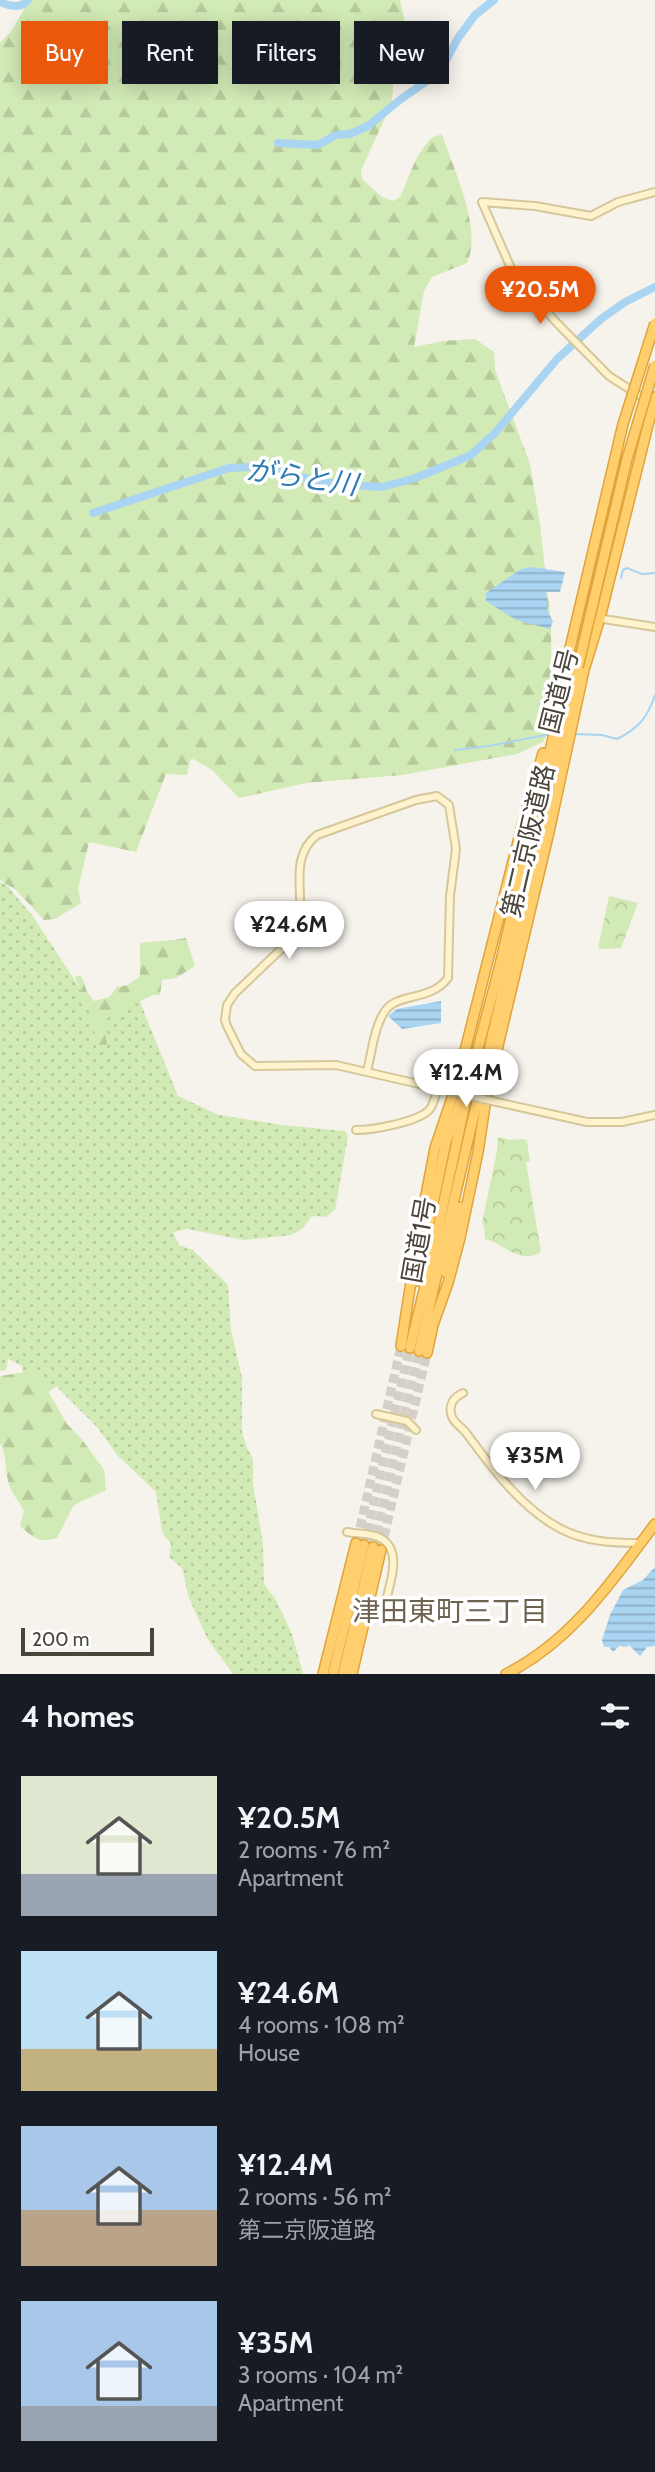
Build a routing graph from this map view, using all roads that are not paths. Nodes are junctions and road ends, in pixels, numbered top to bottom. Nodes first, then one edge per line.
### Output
1 (655, 192) edge
2 (655, 323) edge
3 (655, 335) edge
4 (655, 365) edge
5 (654, 400) edge
6 (578, 615) junction
7 (600, 618) junction
8 (655, 627) edge
9 (571, 666) junction
10 (484, 1066) junction
11 (367, 1071) junction
12 (472, 1072) junction
13 (441, 1089) junction
14 (655, 1115) edge
15 (356, 1130) dead end
16 (409, 1298) junction
17 (433, 1325) junction
18 (414, 1350) junction
19 (463, 1393) dead end
20 (376, 1414) dead end
21 (416, 1430) dead end
22 (655, 1524) edge
23 (347, 1532) dead end
24 (640, 1543) junction
25 (369, 1546) junction
26 (408, 1609) dead end
27 (323, 1674) edge
28 (333, 1674) edge
29 (343, 1674) edge
30 (352, 1674) edge
31 (506, 1674) edge

1 - 5 street
2 - 6 highway, 国道1号, bridge
3 - 9 highway, 第二京阪道路, bridge
4 - 9 highway, 第二京阪道路, bridge
5 - 7 highway, 国道1号
6 - 7 street
6 - 9 highway, 国道1号, bridge
7 - 8 street
7 - 17 highway, 国道1号
9 - 10 highway, 第二京阪道路
9 - 12 highway, 第二京阪道路
9 - 16 highway, 国道1号
10 - 17 highway
10 - 18 highway, 第二京阪道路
11 - 11 street
11 - 13 street
12 - 16 highway
12 - 18 highway, 第二京阪道路
13 - 14 street, bridge
13 - 15 street
16 - 18 highway, 国道1号
17 - 18 highway, 国道1号
19 - 24 street
20 - 21 street
22 - 24 highway
23 - 26 street
24 - 31 highway
25 - 27 highway
25 - 28 highway
25 - 29 highway
25 - 30 highway

